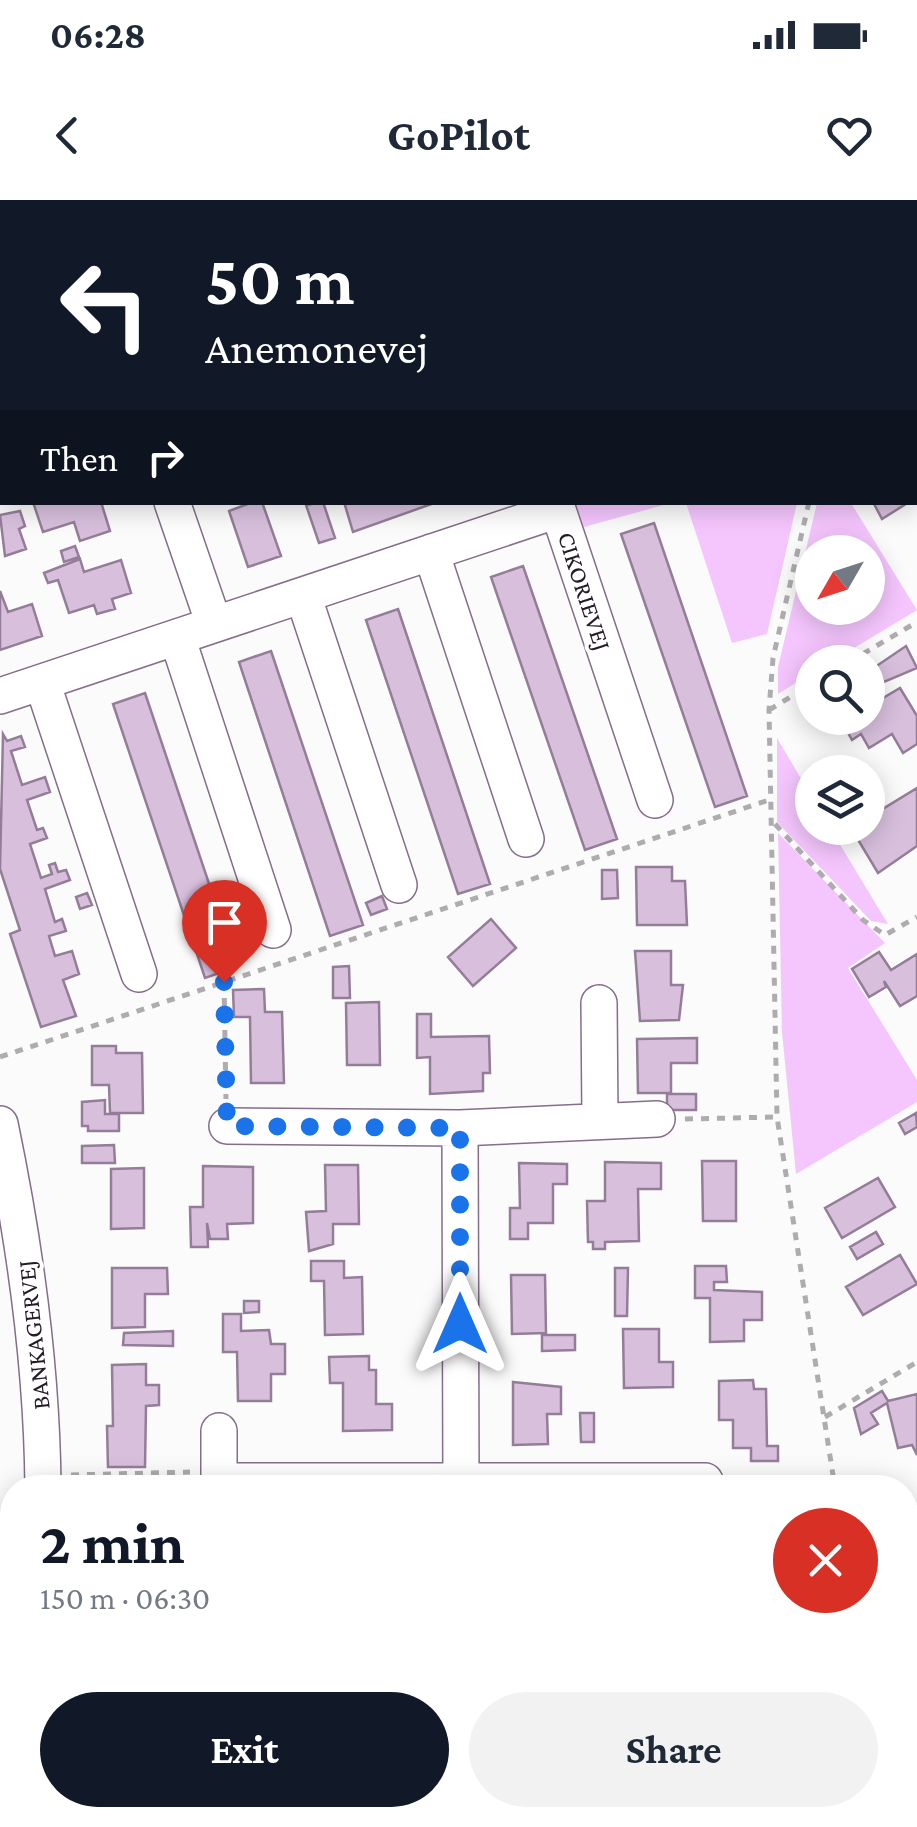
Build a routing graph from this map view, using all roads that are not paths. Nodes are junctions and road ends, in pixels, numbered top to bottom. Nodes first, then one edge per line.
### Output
1 (173, 505) edge
2 (431, 552) junction
3 (302, 595) junction
4 (214, 624) junction
5 (178, 636) junction
6 (42, 682) junction
7 (0, 696) edge
8 (654, 800) dead end
9 (526, 839) dead end
10 (399, 885) dead end
11 (273, 930) dead end
12 (139, 974) dead end
13 (600, 1002) dead end
14 (600, 1119) junction
15 (657, 1119) road end
16 (0, 1124) edge
17 (227, 1126) road end
18 (460, 1128) junction
19 (219, 1431) dead end
20 (43, 1475) edge
21 (219, 1475) edge
22 (460, 1475) edge

1 - 4 street
2 - 3 street, CIKORIEVEJ
2 - 8 street, CIKORIEVEJ
2 - 9 street
3 - 4 street, CIKORIEVEJ
3 - 10 street
4 - 5 street, CIKORIEVEJ
5 - 6 street, CIKORIEVEJ
5 - 11 street
6 - 7 street, CIKORIEVEJ
6 - 12 street
13 - 14 street
14 - 15 street
14 - 18 street
16 - 20 street, BANKAGERVEJ
17 - 18 street
18 - 22 street
19 - 21 street

